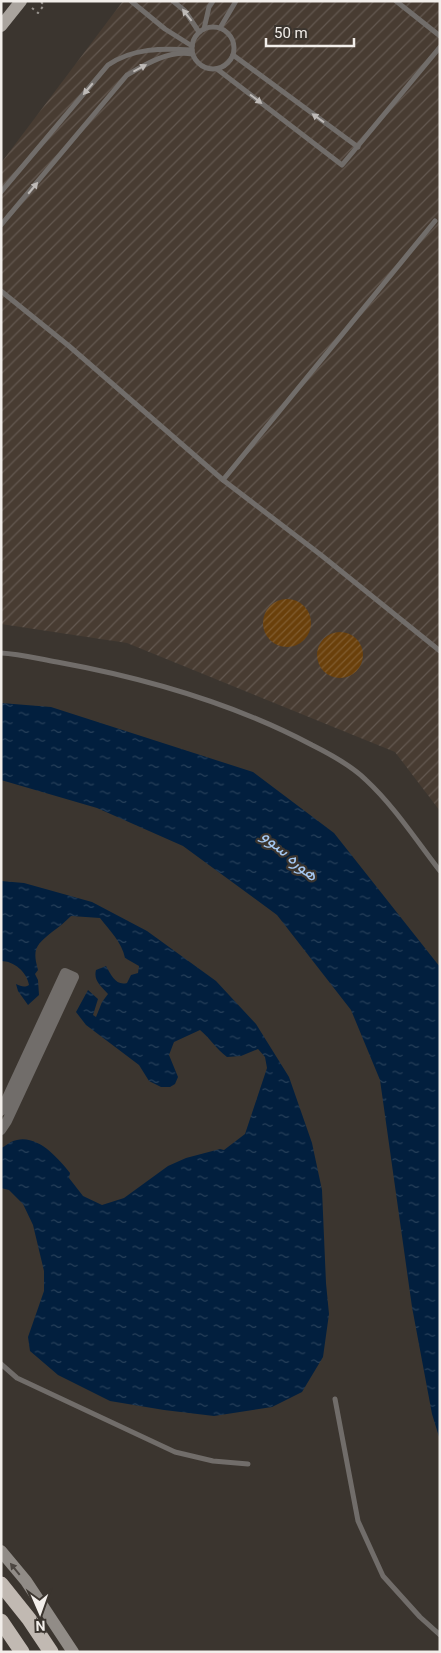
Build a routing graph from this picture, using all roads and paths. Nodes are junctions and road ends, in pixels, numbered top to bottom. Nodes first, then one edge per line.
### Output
1 (21, 1) edge
2 (40, 1) edge
3 (131, 1) edge
4 (173, 1) edge
5 (213, 1) edge
6 (236, 1) edge
7 (396, 1) edge
8 (38, 13) dead end
9 (1, 26) edge
10 (220, 28) junction
11 (202, 30) junction
12 (440, 36) edge
13 (440, 47) edge
14 (192, 50) junction
15 (233, 56) junction
16 (217, 69) junction
17 (358, 147) junction
18 (1, 192) edge
19 (435, 221) dead end
20 (1, 225) edge
21 (1, 290) edge
22 (223, 480) junction
23 (440, 651) edge
24 (1, 653) edge
25 (440, 871) edge
26 (1, 1111) edge
27 (1, 1130) edge
28 (1, 1364) edge
29 (335, 1399) dead end
30 (248, 1464) dead end
31 (1, 1551) edge
32 (1, 1584) edge
33 (1, 1621) edge
34 (59, 1631) junction
35 (440, 1635) edge
36 (48, 1647) edge
37 (22, 1652) edge
38 (73, 1652) edge

1 - 9 main road
2 - 8 path
3 - 14 lane
11 -> 4 lane
5 - 11 lane
6 - 10 lane
7 - 12 lane
10 - 11 lane
10 - 15 lane
11 - 14 lane
13 - 17 lane
14 - 16 lane
14 -> 18 lane
20 -> 14 lane
15 - 16 lane
17 -> 15 lane
16 -> 17 lane
19 - 22 lane
21 - 22 lane
22 - 23 lane
24 - 25 lane
26 - 27 street
28 - 30 lane
29 - 35 lane
34 -> 31 main road
32 - 36 highway
33 - 37 highway
34 - 36 main road
34 - 38 main road

